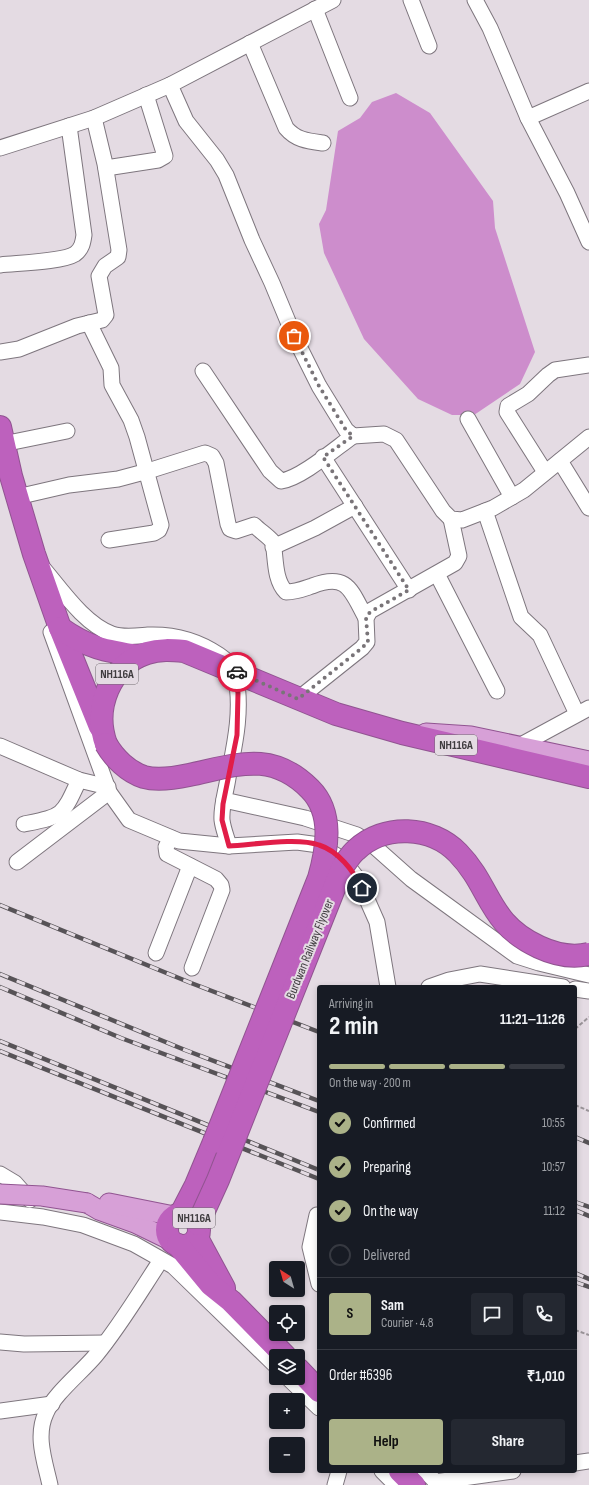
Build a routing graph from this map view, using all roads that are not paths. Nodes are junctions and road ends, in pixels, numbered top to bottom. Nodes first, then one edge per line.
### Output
1 (333, 0) edge
2 (412, 0) edge
3 (475, 0) edge
4 (315, 9) junction
5 (250, 43) junction
6 (429, 46) dead end
7 (170, 85) junction
8 (589, 91) edge
9 (146, 95) junction
10 (350, 98) dead end
11 (94, 118) junction
12 (528, 118) junction
13 (69, 126) junction
14 (323, 143) dead end
15 (0, 148) edge
16 (106, 168) junction
17 (589, 242) edge
18 (0, 265) edge
19 (89, 323) junction
20 (0, 352) edge
21 (589, 365) edge
22 (203, 371) dead end
23 (468, 419) dead end
24 (67, 431) dead end
25 (1, 436) edge
26 (353, 436) junction
27 (589, 436) edge
28 (323, 457) junction
29 (560, 461) junction
30 (148, 472) junction
31 (545, 472) junction
32 (10, 488) edge
33 (512, 497) junction
34 (355, 506) junction
35 (589, 508) edge
36 (485, 511) junction
37 (451, 519) junction
38 (109, 540) dead end
39 (274, 547) junction
40 (36, 558) junction
41 (437, 574) junction
42 (409, 590) junction
43 (366, 618) junction
44 (60, 628) junction
45 (139, 656) junction
46 (234, 671) junction
47 (497, 691) dead end
48 (298, 699) junction
49 (583, 711) edge
50 (402, 733) junction
51 (104, 738) junction
52 (0, 746) edge
53 (519, 746) junction
54 (589, 761) edge
55 (589, 777) edge
56 (79, 780) junction
57 (108, 790) junction
58 (224, 800) junction
59 (24, 824) dead end
60 (171, 838) junction
61 (229, 846) junction
62 (17, 862) dead end
63 (190, 866) junction
64 (156, 953) dead end
65 (587, 960) edge
66 (192, 968) dead end
67 (388, 985) edge
68 (434, 985) edge
69 (550, 985) edge
70 (577, 989) edge
71 (589, 991) edge
72 (0, 1174) edge
73 (0, 1194) edge
74 (87, 1203) junction
75 (0, 1212) edge
76 (317, 1215) dead end
77 (43, 1217) junction
78 (183, 1230) junction
79 (161, 1260) junction
80 (317, 1276) edge
81 (0, 1342) edge
82 (105, 1343) junction
83 (278, 1349) edge
84 (269, 1359) edge
85 (305, 1376) edge
86 (295, 1385) edge
87 (317, 1389) edge
88 (52, 1404) junction
89 (317, 1406) edge
90 (0, 1411) edge
91 (589, 1461) edge
92 (577, 1462) edge
93 (338, 1473) edge
94 (384, 1473) edge
95 (402, 1473) edge
96 (427, 1473) edge
97 (500, 1473) edge
98 (437, 1483) edge
99 (50, 1485) edge
100 (335, 1485) edge
101 (396, 1485) edge
102 (414, 1485) edge

1 - 4 street
2 - 6 street
3 - 12 street
4 - 5 street
4 - 10 street
5 - 7 street
5 - 14 street
7 - 9 street
7 - 26 street
8 - 12 street
9 - 11 street
9 - 16 street
11 - 13 street
11 - 16 street
12 - 17 street
13 - 15 street
13 - 18 street
16 - 19 street
19 - 20 street
19 - 30 street
21 - 31 street
22 - 28 street
23 - 33 street
24 - 25 street
25 - 32 highway, NH116A
26 - 28 street
26 - 37 street
27 - 29 street
28 - 34 street
29 - 31 street
29 - 35 street
30 - 32 street
30 - 38 street
30 - 39 street
31 - 33 street
32 - 40 highway, NH116A
33 - 36 street
34 - 39 street
34 - 42 street
36 - 37 street
36 - 49 street
37 - 41 street
39 - 43 street
40 - 44 highway, NH116A
40 - 46 street
40 - 57 street
41 - 42 street
41 - 47 street
42 - 43 street
43 - 48 street
44 - 45 highway, NH116A
44 - 51 highway, NH116A
45 - 46 highway, NH116A
45 - 51 highway, NH116A
46 - 48 highway, NH116A
46 - 58 street
48 - 50 highway, NH116A
49 - 53 street
50 - 53 main road
50 - 55 highway, NH116A
51 - 78 highway, Burdwan Railway Flyover / NH116A, bridge
52 - 56 street
53 - 54 main road
56 - 57 street
56 - 59 street
57 - 60 street
57 - 62 street
58 - 61 street
58 - 65 street
60 - 61 street
60 - 63 street
61 - 67 street
63 - 64 street
63 - 66 street
65 - 78 highway, Burdwan Railway Flyover / NH116A, bridge
68 - 69 street
70 - 71 street
72 - 77 street
73 - 74 main road, bridge
74 - 78 main road
74 - 78 main road
75 - 77 street
76 - 80 street
77 - 79 street
78 - 83 highway, NH116A
79 - 82 street
79 - 84 street
81 - 82 street
82 - 88 street
85 - 87 highway
86 - 89 street
88 - 90 street
88 - 99 street
91 - 92 street
93 - 100 street
94 - 101 street
95 - 102 highway
96 - 98 street
97 - 98 street

